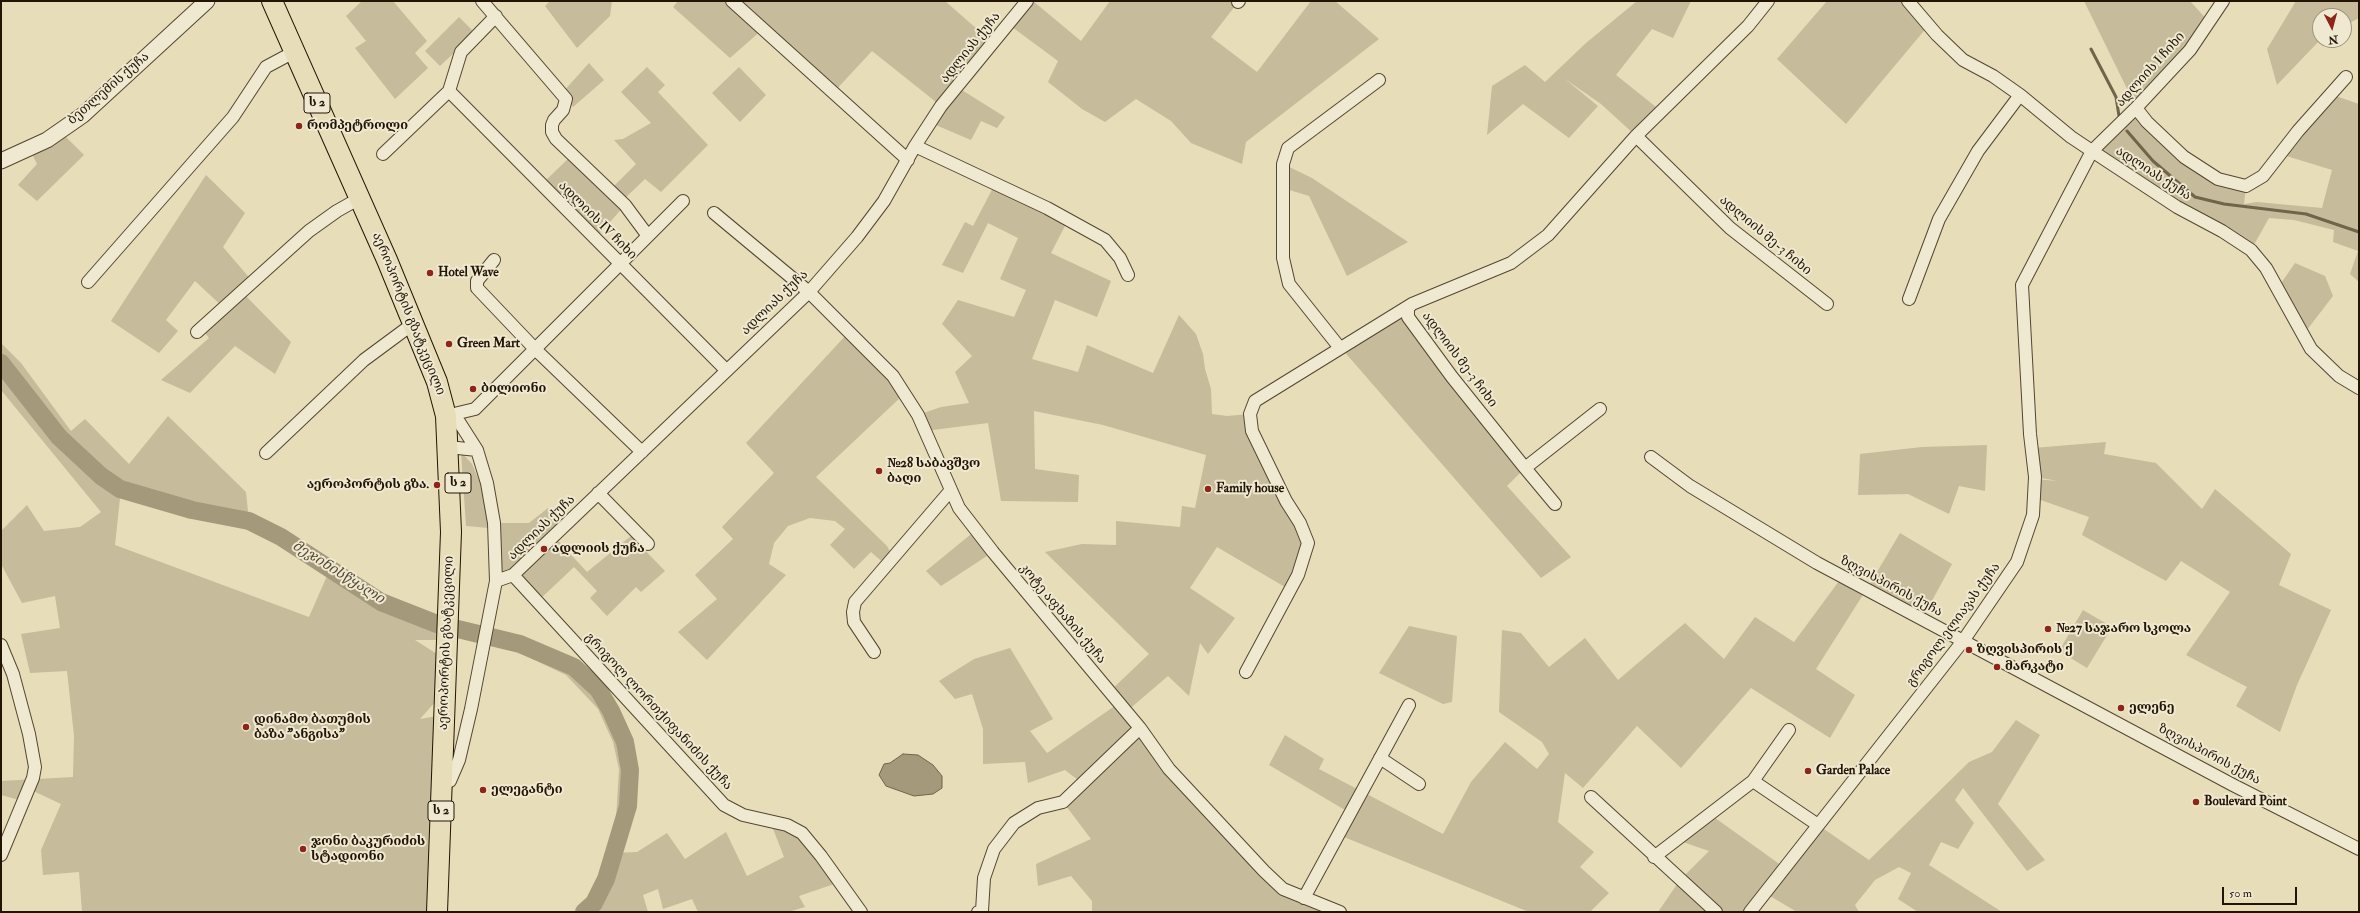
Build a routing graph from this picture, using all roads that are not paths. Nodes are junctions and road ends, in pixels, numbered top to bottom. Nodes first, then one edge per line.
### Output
1 (207, 1) edge
2 (272, 1) edge
3 (282, 1) edge
4 (482, 1) edge
5 (732, 1) edge
6 (1027, 1) edge
7 (1768, 1) edge
8 (1908, 1) edge
9 (2223, 1) edge
10 (496, 16) junction
11 (294, 52) junction
12 (2346, 76) dead end
13 (1379, 80) dead end
14 (449, 91) junction
15 (2020, 95) junction
16 (2136, 108) junction
17 (1636, 136) junction
18 (915, 146) junction
19 (2092, 151) junction
20 (383, 154) dead end
21 (908, 160) junction
22 (1, 161) edge
23 (360, 198) junction
24 (683, 201) dead end
25 (714, 213) dead end
26 (648, 236) junction
27 (494, 260) dead end
28 (620, 265) junction
29 (1128, 275) dead end
30 (88, 282) dead end
31 (809, 292) junction
32 (1909, 299) dead end
33 (1412, 304) junction
34 (1827, 304) dead end
35 (414, 323) junction
36 (197, 332) dead end
37 (1340, 348) junction
38 (536, 350) junction
39 (726, 370) junction
40 (2359, 388) edge
41 (1600, 409) dead end
42 (454, 414) junction
43 (452, 447) junction
44 (477, 450) junction
45 (642, 452) junction
46 (266, 453) dead end
47 (1651, 457) dead end
48 (1525, 468) junction
49 (950, 490) junction
50 (598, 493) junction
51 (1555, 504) dead end
52 (648, 544) dead end
53 (513, 575) junction
54 (496, 581) junction
55 (1963, 640) junction
56 (1, 645) edge
57 (451, 645) junction
58 (874, 652) dead end
59 (1246, 672) dead end
60 (1409, 705) dead end
61 (1140, 728) junction
62 (1789, 730) dead end
63 (1380, 758) junction
64 (450, 781) junction
65 (1753, 782) junction
66 (1419, 784) dead end
67 (1591, 797) dead end
68 (1818, 825) junction
69 (2359, 849) edge
70 (1, 855) edge
71 (1654, 857) junction
72 (1304, 898) junction
73 (437, 912) edge
74 (445, 912) edge
75 (860, 912) edge
76 (982, 912) edge
77 (1340, 912) edge
78 (1716, 912) edge
79 (1750, 912) edge

1 - 22 street, ბეთლემის ქუჩა
2 - 11 highway, აეროპორტის გზატკეცილი / ს 2
3 - 42 highway, აეროპორტის გზატკეცილი / ს 2
4 - 10 street
5 - 21 street
6 - 18 street, ადლიას ქუჩა
7 - 17 street, ადლიის მე-3 ჩიხი
8 - 15 street, ადლიას ქუჩა
9 - 16 street, ადლიის I ჩიხი
10 - 14 street
10 - 26 street
11 - 23 highway, აეროპორტის გზატკეცილი / ს 2
11 - 30 street
12 - 16 street
13 - 37 street
14 - 20 street
14 - 28 street, ადლიის IV ჩიხი
15 - 19 street, ადლიას ქუჩა
15 - 32 street
16 - 19 street, ადლიის I ჩიხი
17 - 33 street, ადლიის მე-3 ჩიხი
17 - 34 street, ადლიის მე-3 ჩიხი
18 - 21 street, ადლიას ქუჩა
18 - 29 street
19 - 40 street, ადლიას ქუჩა
19 - 55 street, გრიგოლ ელიავას ქუჩა
21 - 31 street, ადლიას ქუჩა
23 - 35 highway, აეროპორტის გზატკეცილი / ს 2
23 - 36 street
24 - 26 street
25 - 31 street, კოტე აფხაზის ქუჩა
26 - 28 street
27 - 38 street
28 - 38 street
28 - 39 street, ადლიის IV ჩიხი
31 - 39 street, ადლიას ქუჩა
31 - 49 street, კოტე აფხაზის ქუჩა
33 - 37 street
33 - 48 street, ადლიის მე-3 ჩიხი
35 - 43 highway, აეროპორტის გზატკეცილი / ს 2
35 - 46 street
37 - 59 street
38 - 42 street
38 - 45 street
39 - 45 street, ადლიას ქუჩა
41 - 48 street
42 - 43 highway, აეროპორტის გზატკეცილი / ს 2
42 - 44 street
43 - 44 street
43 - 57 highway, აეროპორტის გზატკეცილი / ს 2
44 - 54 street
45 - 50 street, ადლიას ქუჩა
47 - 55 street, ზღვისპირის ქუჩა
48 - 51 street
49 - 58 street
49 - 61 street, კოტე აფხაზის ქუჩა
50 - 52 street
50 - 53 street, ადლიას ქუჩა
53 - 54 street, ადლიას ქუჩა
53 - 75 street, გრიგოლ ლორთქიფანიძის ქუჩა
54 - 64 street
55 - 68 street, გრიგოლ ელიავას ქუჩა
55 - 69 street, ზღვისპირის ქუჩა
56 - 70 street
57 - 64 highway, აეროპორტის გზატკეცილი / ს 2
57 - 73 highway, აეროპორტის გზატკეცილი / ს 2
60 - 63 street
61 - 72 street, კოტე აფხაზის ქუჩა
61 - 76 street
62 - 65 street
63 - 66 street
63 - 72 street
64 - 74 highway, აეროპორტის გზატკეცილი / ს 2
65 - 68 street
65 - 71 street
67 - 71 street
68 - 79 street, გრიგოლ ელიავას ქუჩა
71 - 78 street
72 - 77 street, კოტე აფხაზის ქუჩა

